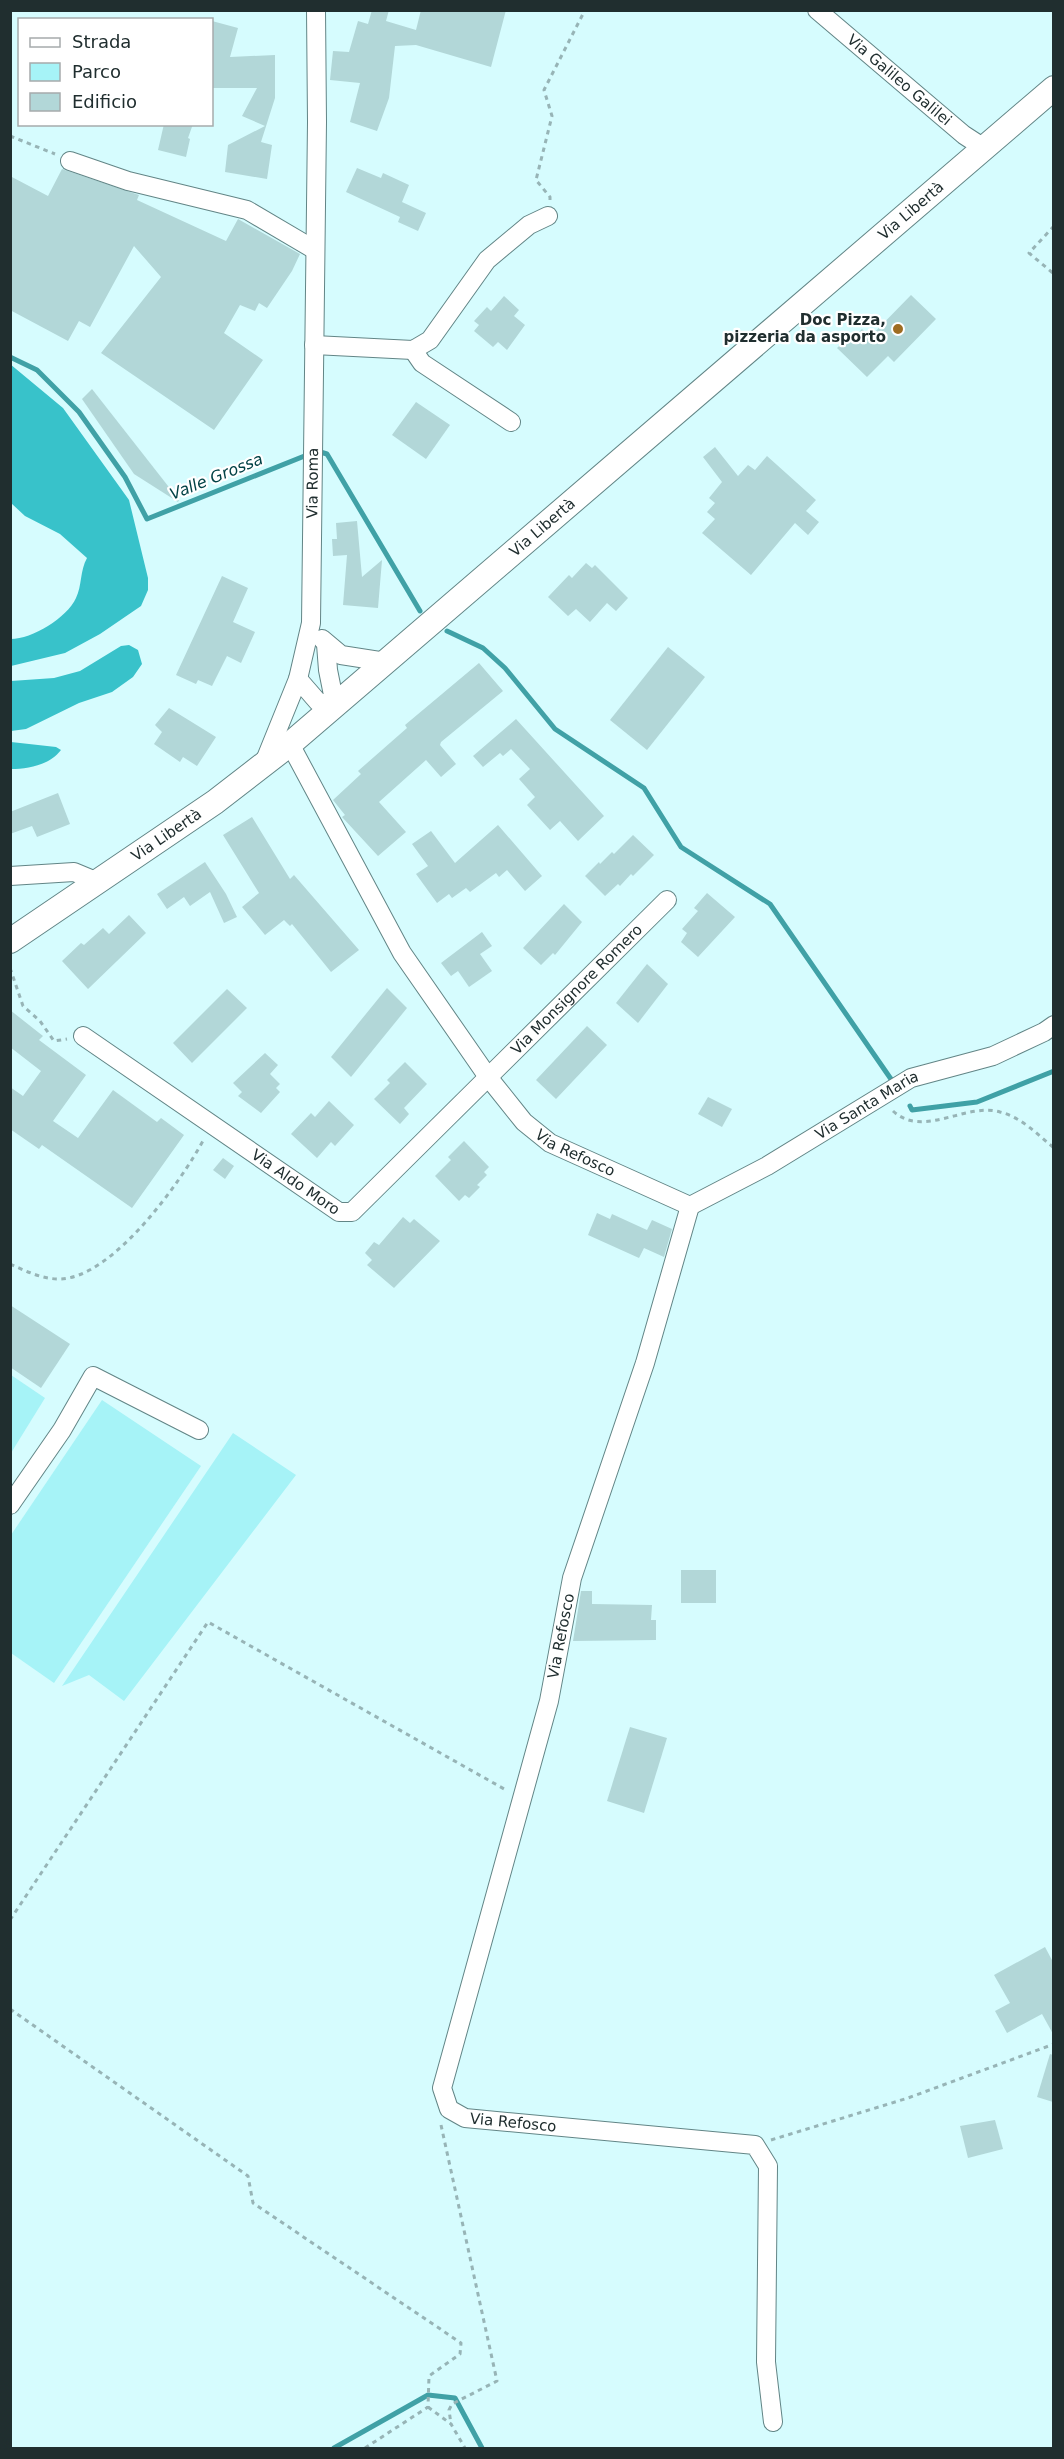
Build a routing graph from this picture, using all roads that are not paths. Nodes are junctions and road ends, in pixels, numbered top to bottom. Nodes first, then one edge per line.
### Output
1 (316, 10) edge
2 (817, 10) edge
3 (1053, 88) edge
4 (984, 148) junction
5 (70, 161) road end
6 (548, 216) road end
7 (315, 250) junction
8 (314, 345) junction
9 (413, 350) junction
10 (511, 422) dead end
11 (311, 623) junction
12 (326, 644) junction
13 (386, 662) junction
14 (298, 679) junction
15 (335, 705) junction
16 (290, 744) junction
17 (264, 763) junction
18 (10, 876) edge
19 (98, 882) junction
20 (667, 900) dead end
21 (10, 941) edge
22 (1053, 1025) edge
23 (83, 1036) road end
24 (488, 1077) junction
25 (690, 1206) junction
26 (200, 1430) dead end
27 (10, 1505) edge
28 (773, 2422) dead end

1 - 7 street, Via Roma
2 - 4 street, Via Galileo Galilei
3 - 4 main road, Via Libertà
4 - 13 main road, Via Libertà
5 - 7 street
6 - 9 street
7 - 8 street, Via Roma
8 - 9 street
8 - 11 street, Via Roma
9 - 10 street
11 - 12 street
11 - 14 street, Via Roma
12 - 13 street
12 - 15 street
13 - 15 main road, Via Libertà
14 - 15 street
14 - 17 street, Via Roma
15 - 16 main road, Via Libertà
16 - 17 main road, Via Libertà
16 - 24 street, Via Refosco
17 - 19 main road, Via Libertà
18 - 19 street
19 - 21 main road, Via Libertà
20 - 24 street, Via Monsignore Romero
22 - 25 street, Via Santa Maria
23 - 24 street, Via Aldo Moro
24 - 25 street, Via Refosco
25 - 28 street, Via Refosco
26 - 27 street

